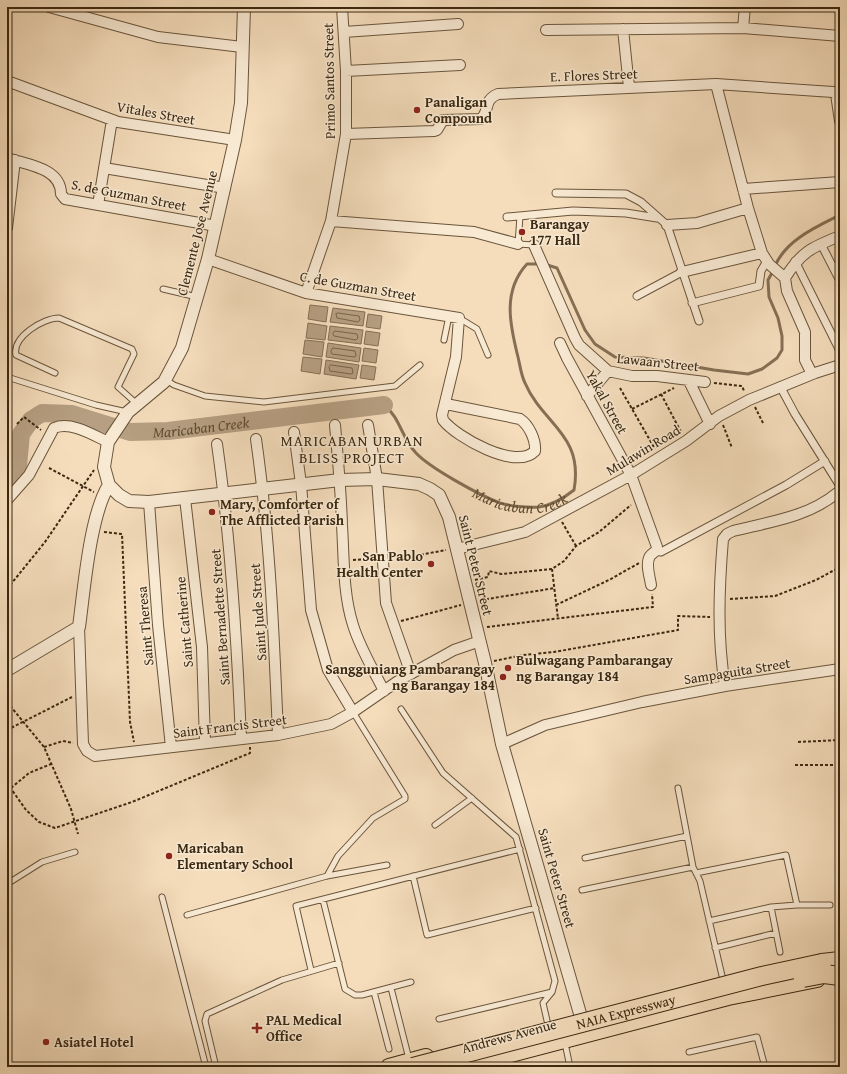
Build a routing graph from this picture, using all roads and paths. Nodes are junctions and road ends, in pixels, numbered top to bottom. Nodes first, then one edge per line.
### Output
1 (49, 7) edge
2 (244, 7) edge
3 (342, 7) edge
4 (745, 7) edge
5 (458, 24) dead end
6 (744, 28) junction
7 (623, 29) junction
8 (546, 30) dead end
9 (344, 32) junction
10 (840, 36) edge
11 (242, 47) junction
12 (460, 65) dead end
13 (346, 71) junction
14 (7, 81) edge
15 (716, 84) junction
16 (629, 87) junction
17 (112, 120) junction
18 (840, 121) edge
19 (346, 134) junction
20 (235, 140) junction
21 (11, 159) edge
22 (104, 168) junction
23 (840, 182) edge
24 (225, 188) junction
25 (743, 189) junction
26 (556, 193) dead end
27 (98, 205) junction
28 (748, 208) junction
29 (520, 216) junction
30 (507, 217) dead end
31 (657, 218) junction
32 (331, 222) junction
33 (667, 225) junction
34 (216, 226) junction
35 (7, 228) edge
36 (840, 236) edge
37 (518, 244) junction
38 (821, 244) junction
39 (534, 245) joint
40 (208, 259) junction
41 (766, 259) junction
42 (795, 261) junction
43 (682, 272) junction
44 (783, 277) junction
45 (840, 281) edge
46 (163, 289) dead end
47 (306, 293) junction
48 (637, 296) dead end
49 (197, 297) junction
50 (692, 303) junction
51 (454, 317) junction
52 (699, 321) dead end
53 (444, 340) dead end
54 (560, 343) dead end
55 (840, 351) edge
56 (488, 355) dead end
57 (420, 365) dead end
58 (840, 365) edge
59 (608, 371) junction
60 (55, 373) dead end
61 (812, 374) junction
62 (7, 377) edge
63 (166, 379) junction
64 (689, 381) junction
65 (705, 382) joint
66 (780, 386) junction
67 (620, 388) dead end
68 (661, 394) junction
69 (587, 396) junction
70 (750, 399) junction
71 (137, 404) junction
72 (446, 404) junction
73 (632, 409) junction
74 (126, 414) junction
75 (719, 416) junction
76 (762, 423) dead end
77 (17, 424) dead end
78 (710, 424) junction
79 (335, 425) dead end
80 (368, 425) dead end
81 (38, 429) dead end
82 (294, 432) dead end
83 (256, 439) dead end
84 (109, 441) junction
85 (686, 441) junction
86 (217, 444) dead end
87 (732, 448) dead end
88 (660, 457) junction
89 (825, 461) junction
90 (104, 467) junction
91 (49, 468) dead end
92 (632, 474) junction
93 (377, 479) junction
94 (340, 480) junction
95 (301, 484) junction
96 (109, 485) junction
97 (83, 487) junction
98 (263, 488) junction
99 (838, 490) edge
100 (224, 493) junction
101 (102, 496) junction
102 (185, 498) junction
103 (640, 499) junction
104 (7, 500) edge
105 (149, 502) junction
106 (558, 516) junction
107 (94, 531) junction
108 (576, 546) junction
109 (457, 548) junction
110 (653, 554) junction
111 (384, 558) junction
112 (344, 561) junction
113 (840, 567) edge
114 (552, 569) junction
115 (466, 582) junction
116 (651, 585) joint
117 (555, 588) junction
118 (7, 589) edge
119 (720, 600) junction
120 (470, 602) junction
121 (556, 605) junction
122 (720, 617) junction
123 (558, 618) junction
124 (393, 623) junction
125 (79, 627) junction
126 (476, 628) junction
127 (480, 641) junction
128 (485, 663) junction
129 (840, 669) edge
130 (7, 670) edge
131 (411, 674) junction
132 (725, 686) junction
133 (384, 691) junction
134 (81, 693) junction
135 (7, 702) edge
136 (401, 709) dead end
137 (353, 712) junction
138 (23, 721) junction
139 (7, 730) edge
140 (278, 735) junction
141 (245, 739) junction
142 (840, 740) edge
143 (798, 742) dead end
144 (205, 743) junction
145 (83, 744) junction
146 (502, 744) junction
147 (44, 747) junction
148 (171, 747) junction
149 (136, 751) junction
150 (51, 764) junction
151 (795, 765) dead end
152 (840, 765) edge
153 (7, 783) edge
154 (11, 788) junction
155 (678, 788) dead end
156 (472, 798) junction
157 (74, 821) junction
158 (435, 825) dead end
159 (78, 834) dead end
160 (687, 836) junction
161 (520, 849) junction
162 (75, 852) dead end
163 (585, 858) dead end
164 (386, 865) dead end
165 (693, 867) junction
166 (696, 873) junction
167 (326, 876) junction
168 (413, 876) junction
169 (7, 884) edge
170 (582, 890) dead end
171 (162, 898) dead end
172 (323, 900) junction
173 (797, 905) junction
174 (830, 905) dead end
175 (771, 907) junction
176 (536, 908) junction
177 (187, 915) dead end
178 (709, 921) junction
179 (776, 933) junction
180 (715, 948) junction
181 (780, 952) dead end
182 (840, 956) edge
183 (339, 963) junction
184 (311, 970) junction
185 (836, 975) edge
186 (723, 980) junction
187 (412, 982) dead end
188 (391, 988) junction
189 (374, 992) junction
190 (552, 992) junction
191 (727, 997) junction
192 (581, 1017) junction
193 (439, 1019) dead end
194 (548, 1025) junction
195 (564, 1040) junction
196 (469, 1046) junction
197 (389, 1049) dead end
198 (689, 1052) dead end
199 (412, 1064) edge
200 (468, 1066) edge
201 (206, 1067) edge
202 (216, 1067) edge
203 (389, 1067) edge
204 (452, 1067) edge
205 (570, 1067) edge
206 (765, 1067) edge

1 - 11 street
2 - 11 street, Clemente Jose Avenue
3 - 9 street, Primo Santos Street
4 - 6 street
5 - 9 street
6 - 7 street
6 - 10 street
7 - 8 street
7 - 16 street
9 - 13 street, Primo Santos Street
11 - 20 street, Clemente Jose Avenue
12 - 13 street
13 - 19 street, Primo Santos Street
14 - 17 street, Vitales Street
15 - 16 street, E. Flores Street
15 - 18 street, E. Flores Street
15 - 25 street
16 - 19 street, E. Flores Street
17 - 20 street, Vitales Street
17 - 22 street
19 - 32 street, Primo Santos Street
20 - 24 street, Clemente Jose Avenue
21 - 27 street, S. de Guzman Street
21 - 35 street
22 - 24 street
22 - 27 street
23 - 25 street
24 - 34 street, Clemente Jose Avenue
25 - 28 street
26 - 31 street
27 - 34 street, S. de Guzman Street
28 - 33 street
28 - 41 street
29 - 30 street
29 - 31 street
29 - 37 lane
31 - 33 street
32 - 37 street
32 - 47 street, Primo Santos Street
33 - 43 street
34 - 40 street, Clemente Jose Avenue
36 - 38 street
37 - 39 lane
38 - 42 street
38 - 45 street
39 - 59 street, Lawaan Street
40 - 47 street, C. de Guzman Street
40 - 49 street, Clemente Jose Avenue
41 - 43 street
41 - 44 street
41 - 50 street
42 - 44 street
42 - 55 street
43 - 48 street
43 - 50 street
44 - 61 street
46 - 49 lane
47 - 51 street, C. de Guzman Street
49 - 63 street, Clemente Jose Avenue
50 - 52 street
51 - 53 lane
51 - 56 lane
51 - 72 street
54 - 69 street, Yakal Street
57 - 63 lane
58 - 61 street, Mulawin Road
59 - 64 street, Lawaan Street
59 - 69 street
60 - 71 lane
61 - 66 street, Mulawin Road
62 - 74 lane
63 - 71 street, Clemente Jose Avenue
64 - 65 street, Lawaan Street
64 - 68 path
64 - 78 street
65 - 70 path, Lawaan Street
66 - 70 street, Mulawin Road
66 - 89 street
67 - 73 path
68 - 73 path
68 - 85 path
69 - 92 street, Yakal Street
70 - 75 street, Mulawin Road
70 - 76 path
71 - 74 street, Clemente Jose Avenue
72 - 72 street
73 - 88 path
74 - 84 street, Clemente Jose Avenue
75 - 78 street, Mulawin Road
75 - 87 path
77 - 81 path
78 - 85 street, Mulawin Road
79 - 94 street
80 - 93 street
82 - 95 street
83 - 98 street, Saint Jude Street
84 - 90 street
84 - 104 street
85 - 88 street, Mulawin Road
86 - 100 street, Saint Bernadette Street
88 - 92 street, Mulawin Road
89 - 99 street
89 - 110 street
90 - 96 street
90 - 97 path
91 - 97 path
92 - 103 street, Yakal Street
92 - 106 street, Mulawin Road
93 - 94 street, Saint Peter Street
93 - 109 street, Saint Peter Street
93 - 111 street
94 - 95 street, Saint Peter Street
94 - 112 street
95 - 98 street, Saint Peter Street
95 - 137 street
96 - 101 street
96 - 105 street, Saint Peter Street
97 - 101 path
97 - 118 path
98 - 100 street, Saint Peter Street
98 - 140 street, Saint Jude Street
99 - 119 street
100 - 102 street, Saint Peter Street
100 - 141 street, Saint Bernadette Street
101 - 107 street
102 - 105 street, Saint Peter Street
102 - 144 street, Saint Catherine
103 - 108 path
103 - 110 street, Yakal Street
105 - 148 street, Saint Theresa
106 - 108 path
106 - 109 street, Mulawin Road
107 - 125 street
107 - 149 path
108 - 114 path
109 - 111 path
109 - 115 street, Saint Peter Street
110 - 116 street, Yakal Street
110 - 121 path
111 - 112 path
111 - 124 street
112 - 133 street
113 - 119 path
114 - 115 path
114 - 117 path
115 - 120 street, Saint Peter Street
116 - 123 path
117 - 120 path
117 - 121 path
119 - 122 street
120 - 124 path
120 - 126 street, Saint Peter Street
121 - 123 path
122 - 128 path
122 - 132 street
123 - 126 path
124 - 131 street
125 - 130 street
125 - 134 street
126 - 127 street, Saint Peter Street
127 - 128 street, Saint Peter Street
127 - 131 street, Saint Francis Street
128 - 146 street, Saint Peter Street
129 - 132 street, Sampaguita Street
131 - 133 street, Saint Francis Street
132 - 146 street, Sampaguita Street
133 - 137 street, Saint Francis Street
134 - 138 path
134 - 145 street
135 - 138 path
136 - 156 lane
137 - 140 street, Saint Francis Street
137 - 167 lane
138 - 139 path
138 - 147 path
140 - 141 street, Saint Francis Street
141 - 144 street, Saint Francis Street
141 - 157 path
142 - 143 path
144 - 148 street, Saint Francis Street
145 - 147 path
145 - 149 street, Saint Francis Street
146 - 192 street, Saint Peter Street
147 - 150 path
148 - 149 street, Saint Francis Street
150 - 154 path
150 - 157 path
151 - 152 path
153 - 154 path
154 - 157 path
155 - 160 lane
156 - 158 lane
156 - 161 lane
157 - 159 path
160 - 163 lane
160 - 165 lane
161 - 168 lane
161 - 176 lane
162 - 169 lane
164 - 167 lane
165 - 166 lane
165 - 170 lane
166 - 173 lane
166 - 178 lane
167 - 177 lane
168 - 172 lane
168 - 176 lane
171 - 201 lane
172 - 183 lane
172 - 184 lane
173 - 174 lane
173 - 175 lane
175 - 178 lane
175 - 179 lane
176 - 190 lane
178 - 180 lane
179 - 180 lane
179 - 181 lane
180 - 186 lane
182 - 186 main road, Andrews Avenue
182 - 199 highway, NAIA Expressway, bridge
183 - 184 lane
183 - 189 lane
184 - 202 lane
185 - 191 main road, Andrews Avenue
185 - 204 highway, NAIA Expressway, bridge
186 - 191 main road
186 - 192 main road, Andrews Avenue
187 - 188 lane
188 - 189 lane
188 - 199 lane
189 - 197 lane
190 - 193 lane
190 - 194 lane
191 - 195 main road, Andrews Avenue
192 - 194 main road, Andrews Avenue
194 - 196 main road, Andrews Avenue
195 - 200 main road, Andrews Avenue
195 - 205 lane
196 - 199 main road, Andrews Avenue
196 - 200 main road
198 - 206 lane
199 - 203 main road, Andrews Avenue

